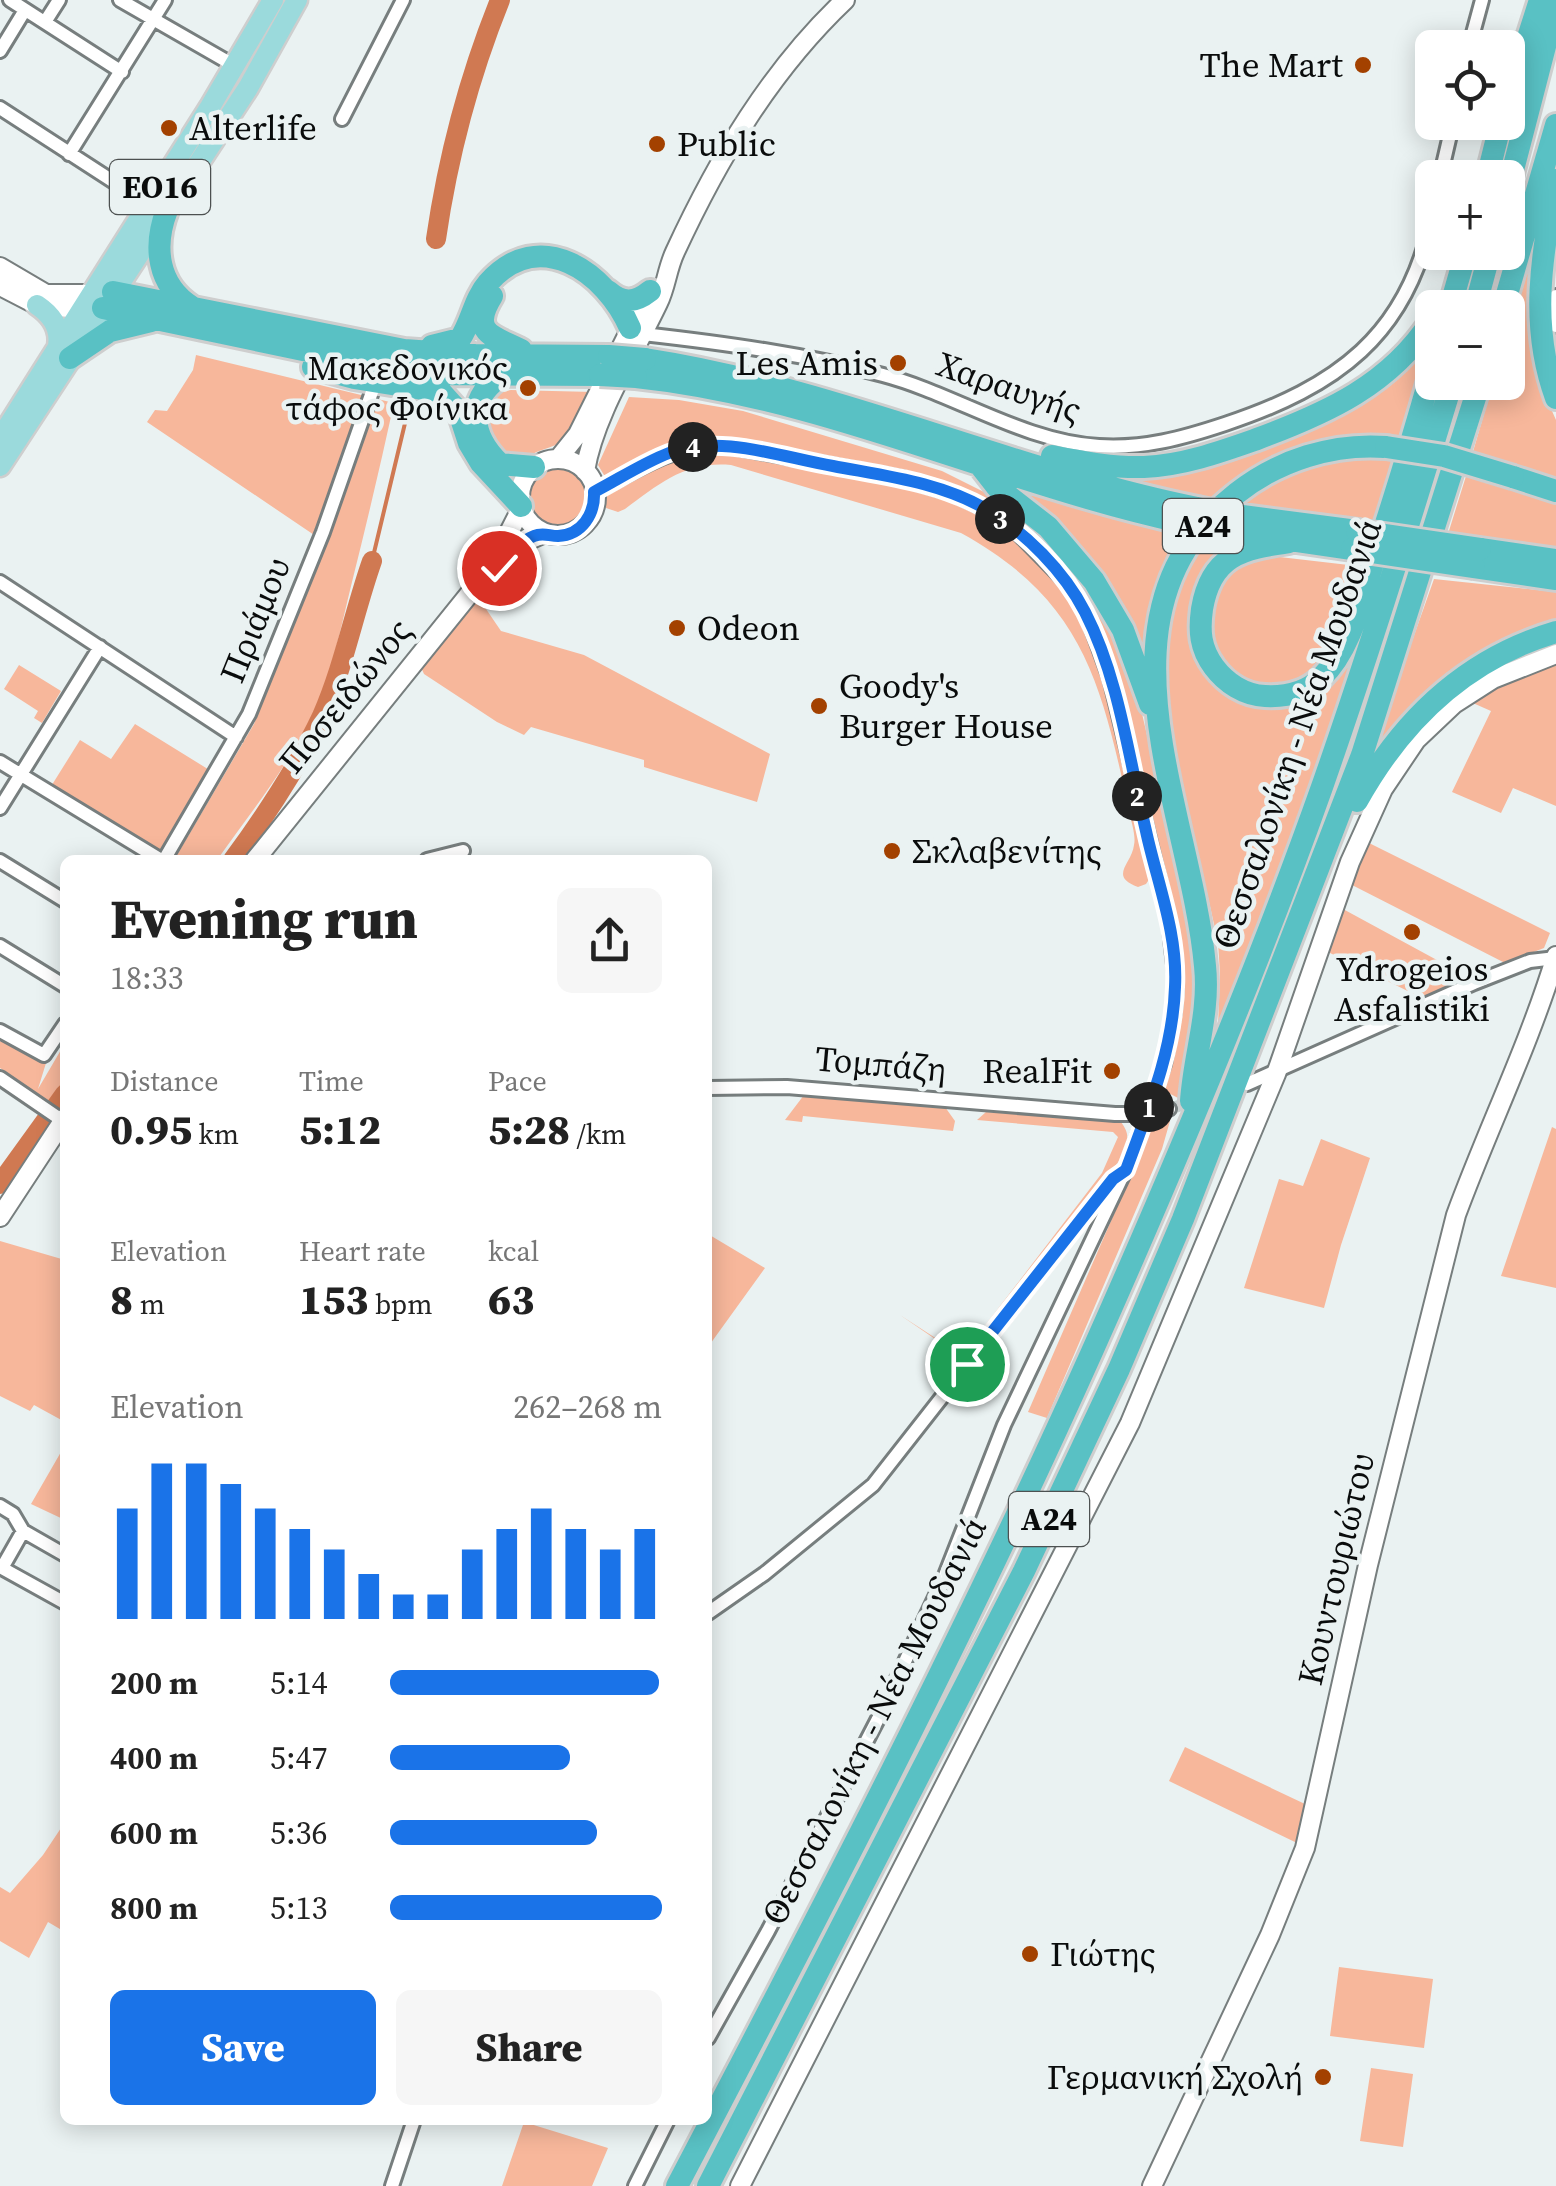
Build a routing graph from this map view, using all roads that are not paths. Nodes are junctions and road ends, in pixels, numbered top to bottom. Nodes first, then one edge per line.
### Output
1 (10, 0) edge
2 (59, 0) edge
3 (120, 0) edge
4 (165, 0) edge
5 (272, 0) edge
6 (297, 0) edge
7 (403, 0) edge
8 (845, 0) edge
9 (1482, 0) edge
10 (1540, 0) edge
11 (1556, 4) edge
12 (25, 10) junction
13 (154, 21) junction
14 (45, 22) junction
15 (1474, 30) edge
16 (1525, 47) edge
17 (0, 52) edge
18 (235, 66) junction
19 (122, 72) junction
20 (0, 108) edge
21 (342, 120) dead end
22 (1556, 125) edge
23 (68, 154) junction
24 (1516, 160) edge
25 (1556, 180) edge
26 (158, 207) junction
27 (670, 264) junction
28 (0, 267) edge
29 (1418, 270) edge
30 (1461, 270) edge
31 (1458, 280) junction
32 (0, 286) edge
33 (650, 290) junction
34 (1452, 290) edge
35 (1455, 290) edge
36 (1508, 290) edge
37 (608, 291) junction
38 (1556, 296) edge
39 (97, 301) junction
40 (37, 306) junction
41 (200, 310) junction
42 (166, 320) junction
43 (1556, 326) edge
44 (216, 331) junction
45 (1415, 341) edge
46 (620, 344) junction
47 (64, 352) junction
48 (414, 352) junction
49 (528, 355) junction
50 (508, 373) junction
51 (373, 389) dead end
52 (1556, 398) edge
53 (1423, 400) edge
54 (1447, 400) edge
55 (1475, 400) edge
56 (0, 440) edge
57 (558, 458) junction
58 (988, 458) junction
59 (0, 466) edge
60 (534, 466) junction
61 (586, 471) junction
62 (1556, 491) edge
63 (594, 492) junction
64 (522, 507) junction
65 (1220, 521) junction
66 (545, 533) junction
67 (1354, 540) junction
68 (1289, 542) junction
69 (1477, 558) junction
70 (1556, 560) edge
71 (488, 577) junction
72 (1556, 578) edge
73 (0, 582) edge
74 (1556, 632) edge
75 (100, 647) junction
76 (1556, 654) edge
77 (1157, 720) junction
78 (236, 737) junction
79 (0, 762) edge
80 (20, 776) junction
81 (0, 808) edge
82 (1331, 842) junction
83 (463, 851) dead end
84 (154, 855) edge
85 (165, 855) edge
86 (259, 855) edge
87 (447, 855) edge
88 (0, 861) edge
89 (60, 898) edge
90 (0, 946) edge
91 (1556, 957) edge
92 (60, 983) edge
93 (0, 1031) edge
94 (60, 1031) edge
95 (1276, 1074) junction
96 (0, 1078) edge
97 (1246, 1084) tunnel mouth
98 (712, 1088) edge
99 (1169, 1109) tunnel mouth
100 (1146, 1114) junction
101 (60, 1118) edge
102 (60, 1122) edge
103 (1189, 1124) junction
104 (1126, 1170) junction
105 (0, 1217) edge
106 (0, 1506) edge
107 (23, 1531) junction
108 (60, 1552) edge
109 (1, 1568) edge
110 (60, 1600) edge
111 (712, 1610) edge
112 (712, 2031) edge
113 (712, 2120) edge
114 (412, 2125) edge
115 (666, 2125) edge
116 (709, 2125) edge
117 (712, 2181) edge
118 (392, 2186) edge
119 (635, 2186) edge
120 (678, 2186) edge
121 (740, 2186) edge
122 (1152, 2186) edge

1 - 12 street
2 - 14 street
3 - 13 street
4 - 13 street
5 - 18 main road, ΕΟ16
6 - 26 main road, ΕΟ16
7 - 21 street
8 - 27 street
9 - 15 street
10 - 16 highway
11 - 24 highway
12 - 14 street
12 - 17 street
13 - 18 street
13 - 19 street
14 - 19 street
18 - 26 main road, ΕΟ16
19 - 23 street
20 - 23 street
22 - 36 highway
23 - 26 street
25 - 52 highway
26 - 39 main road, ΕΟ16
26 - 41 highway
27 - 33 street
27 - 46 street
28 - 39 street
29 - 46 street, Χαραυγής
30 - 31 highway
31 - 34 highway
31 - 35 highway
32 - 40 street
33 - 37 highway
33 - 46 street
37 - 46 highway
37 - 48 highway
38 - 43 street
39 - 40 street
39 - 41 highway
39 - 42 highway
39 - 47 main road, ΕΟ16
40 - 47 main road
41 - 48 highway
42 - 44 highway
42 - 47 highway
44 - 50 highway
44 - 64 highway
45 - 58 highway
46 - 49 highway
46 - 49 highway
46 - 50 highway
46 - 57 street
46 - 58 highway, bridge
46 - 61 street
47 - 56 main road, ΕΟ16
47 - 59 main road, ΕΟ16
48 - 49 highway
50 - 60 highway
51 - 78 street, Πριάμου
53 - 68 highway
54 - 103 highway, Θεσσαλονίκη - Νέα Μουδανιά
55 - 82 highway, Θεσσαλονίκη - Νέα Μουδανιά
57 - 60 street
57 - 61 street
58 - 65 highway, bridge
58 - 77 highway
60 - 64 street
61 - 63 street
62 - 77 highway, Α24, bridge
63 - 66 street
63 - 100 street
64 - 66 street
64 - 71 street
65 - 67 highway
65 - 68 highway
66 - 71 street, Ποσειδώνος
67 - 68 highway
67 - 69 highway, bridge
69 - 70 highway
69 - 72 highway
71 - 86 street, Ποσειδώνος
73 - 75 street
74 - 82 highway, Α24
75 - 78 street
75 - 80 street
76 - 95 street
77 - 103 highway, Α24
78 - 85 street, Πριάμου
79 - 80 street
80 - 81 street
80 - 84 street
82 - 117 highway, Θεσσαλονίκη - Νέα Μουδανιά / Α24
83 - 87 street
88 - 89 street
90 - 92 street
91 - 95 street
91 - 122 street, Κουντουριώτου
93 - 94 street
95 - 97 street
95 - 121 street
96 - 101 street
98 - 100 street, Τομπάζη
99 - 100 street, Τομπάζη
100 - 104 street
102 - 105 street
103 - 113 highway, Θεσσαλονίκη - Νέα Μουδανιά / Α24
104 - 111 street
104 - 112 street
106 - 107 street
107 - 108 street
107 - 109 street
109 - 110 street
114 - 118 street
115 - 119 street
116 - 120 highway, Θεσσαλονίκη - Νέα Μουδανιά / Α24

